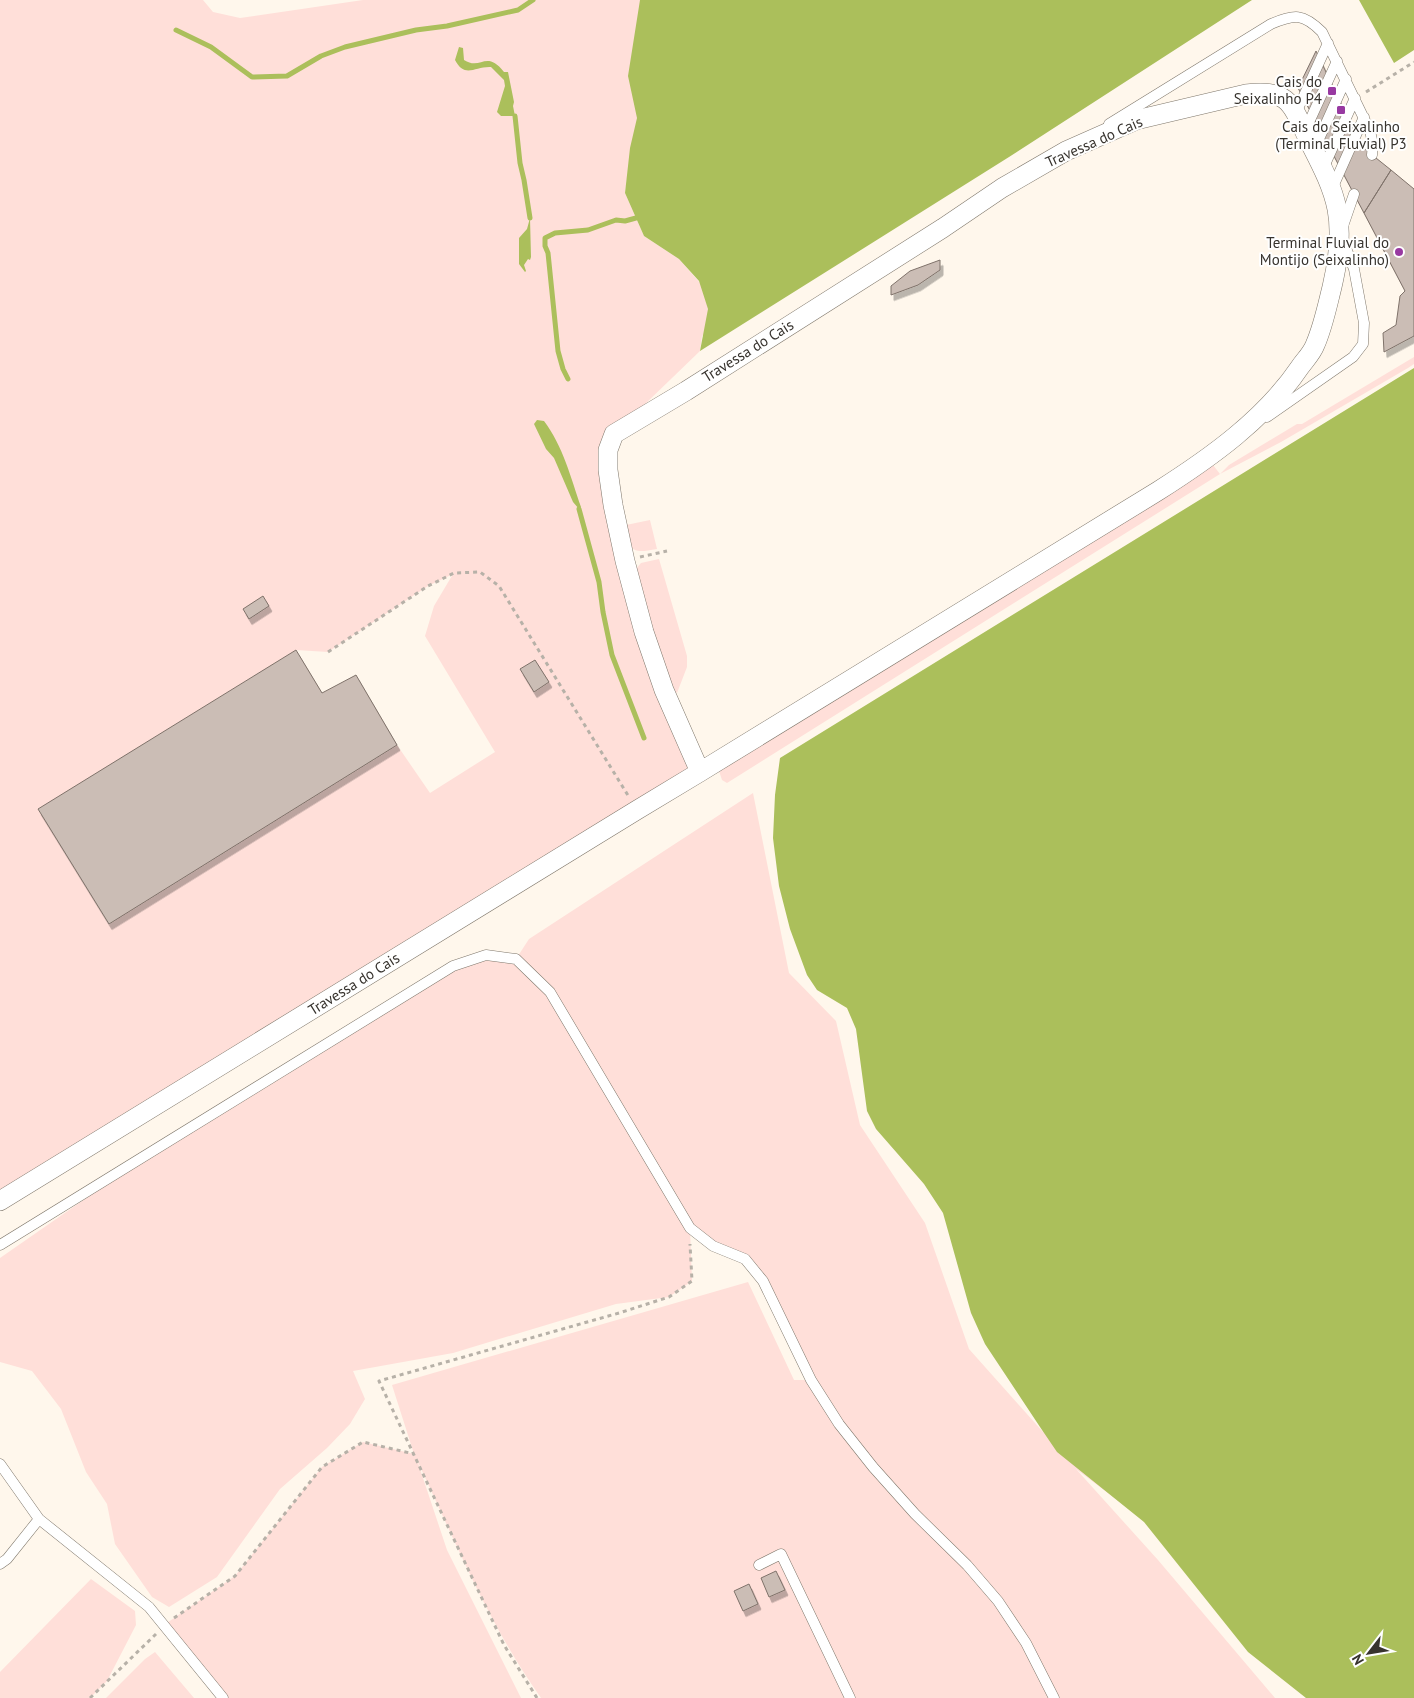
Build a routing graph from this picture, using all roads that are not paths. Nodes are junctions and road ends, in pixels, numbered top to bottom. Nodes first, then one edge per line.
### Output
1 (1328, 43) junction
2 (1337, 61) junction
3 (1346, 79) junction
4 (1355, 98) junction
5 (1296, 113) junction
6 (1364, 117) junction
7 (1305, 131) junction
8 (1314, 150) junction
9 (1066, 151) junction
10 (1372, 155) dead end
11 (1322, 170) junction
12 (1332, 190) junction
13 (1354, 194) dead end
14 (1340, 233) junction
15 (1201, 464) junction
16 (700, 772) junction
17 (3, 1198) edge
18 (0, 1245) edge
19 (0, 1464) edge
20 (39, 1519) junction
21 (0, 1564) edge
22 (759, 1564) dead end
23 (223, 1698) edge
24 (850, 1698) edge
25 (1054, 1698) edge

1 - 2 lane
1 - 5 lane
1 - 9 lane
2 - 3 lane
2 - 7 lane
3 - 4 lane
3 - 8 lane
4 - 6 lane
4 - 11 lane
5 - 7 street, Travessa do Cais
5 - 9 street, Travessa do Cais
6 - 10 lane
6 - 12 lane
7 - 8 street, Travessa do Cais
8 - 11 street, Travessa do Cais
9 - 16 street, Travessa do Cais
11 - 12 street, Travessa do Cais
12 - 14 street, Travessa do Cais
13 - 14 lane
14 - 15 street, Travessa do Cais
14 - 15 lane
15 - 16 street, Travessa do Cais
16 - 17 street, Travessa do Cais
18 - 25 lane
19 - 20 lane
20 - 21 lane
20 - 23 lane
22 - 24 lane

